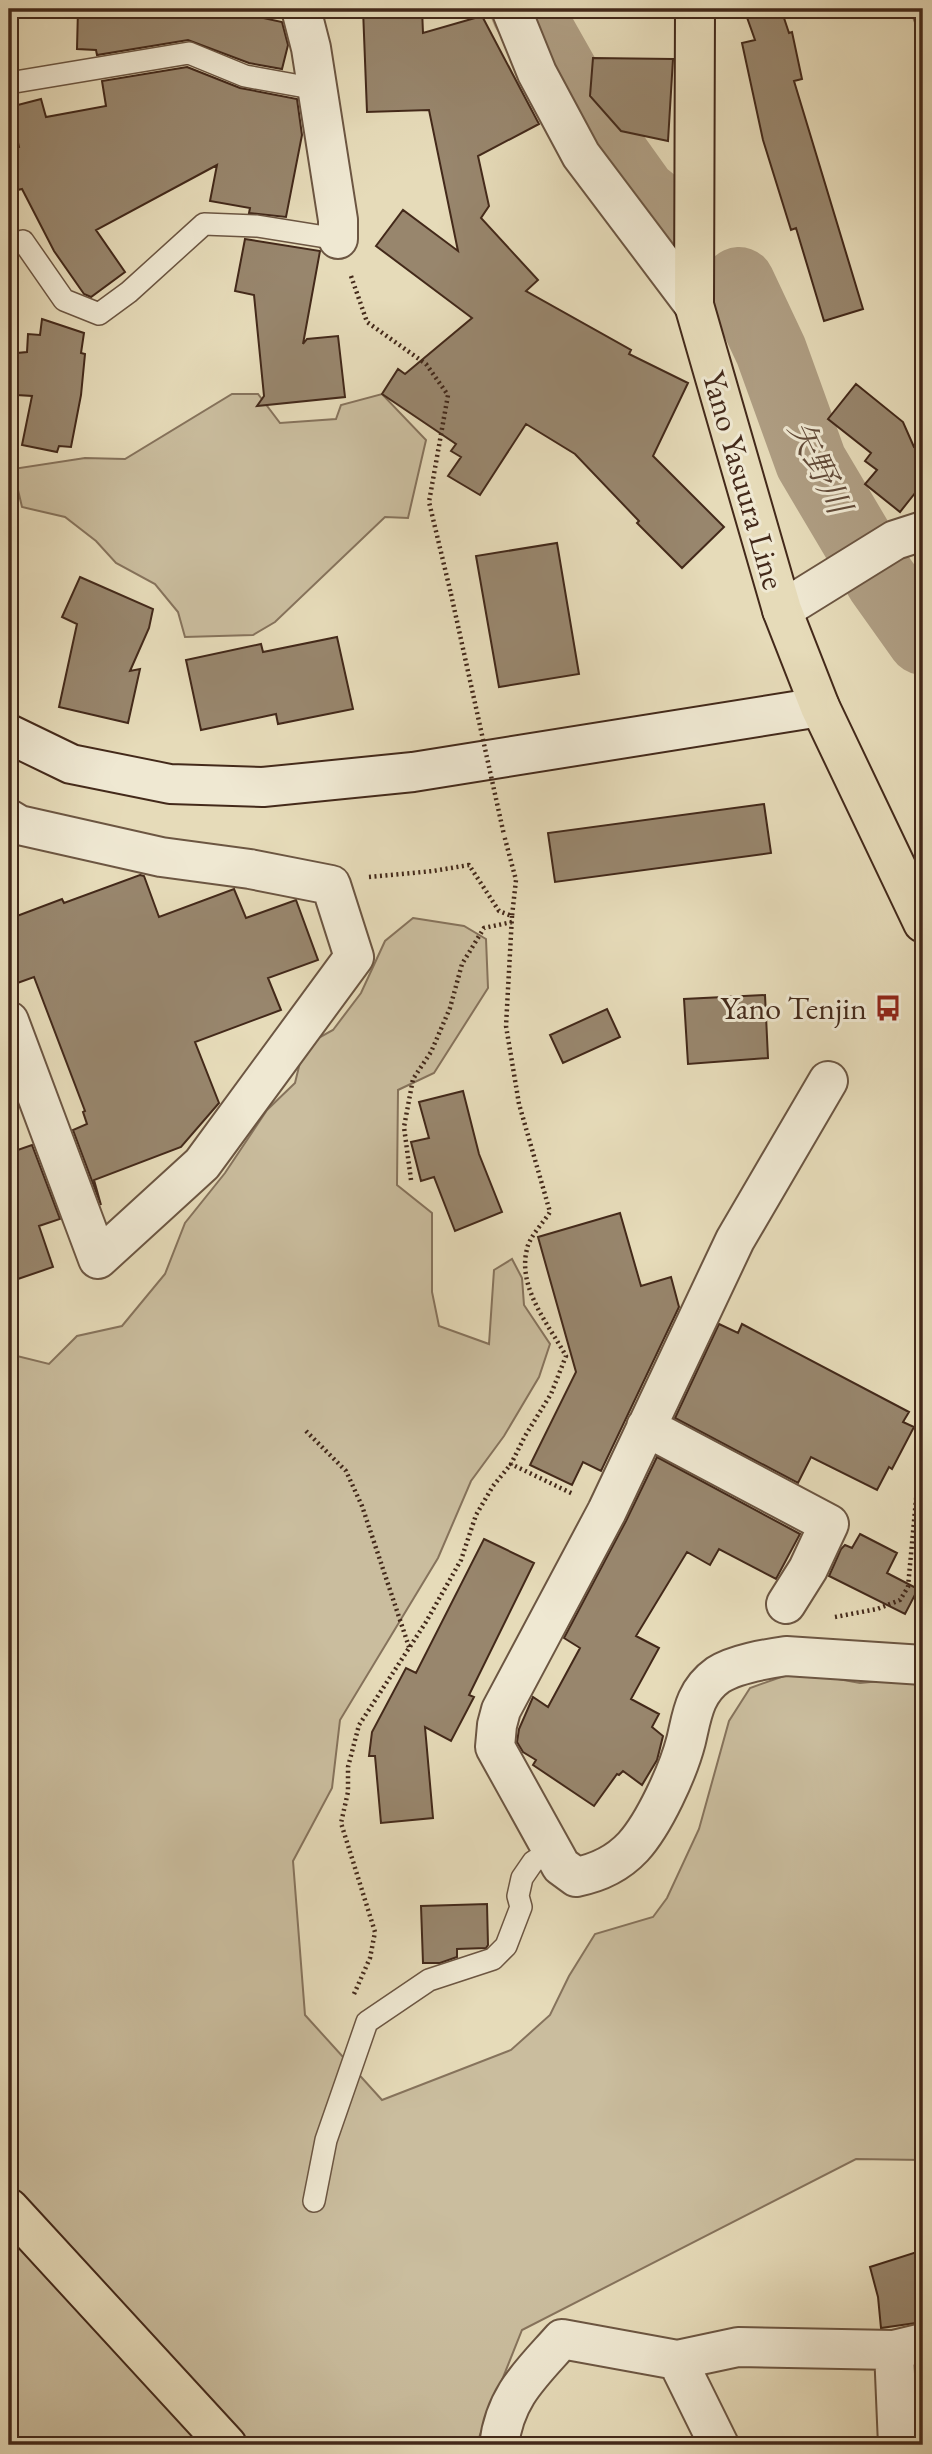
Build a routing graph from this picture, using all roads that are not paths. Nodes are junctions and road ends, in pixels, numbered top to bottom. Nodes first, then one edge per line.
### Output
1 (298, 9) edge
2 (510, 9) edge
3 (695, 9) edge
4 (9, 82) edge
5 (317, 89) junction
6 (338, 239) joint
7 (23, 242) dead end
8 (694, 305) junction
9 (909, 536) edge
10 (782, 610) junction
11 (820, 707) junction
12 (9, 734) edge
13 (9, 819) edge
14 (923, 923) edge
15 (9, 1021) edge
16 (828, 1081) dead end
17 (646, 1427) junction
18 (786, 1604) dead end
19 (923, 1665) edge
20 (552, 1850) junction
21 (314, 2201) dead end
22 (9, 2208) edge
23 (909, 2346) edge
24 (677, 2360) junction
25 (227, 2445) edge
26 (499, 2445) edge
27 (719, 2445) edge
28 (898, 2445) edge

1 - 5 street
2 - 8 street
3 - 8 main road, Yano Yasuura Line
4 - 5 lane
5 - 6 street
6 - 7 lane
8 - 10 main road, Yano Yasuura Line
9 - 10 street
10 - 11 main road, Yano Yasuura Line
11 - 12 street
11 - 14 main road, Yano Yasuura Line
13 - 15 street
16 - 17 street
17 - 18 street
17 - 20 street
19 - 20 street
20 - 21 lane
22 - 25 main road
23 - 24 street
23 - 28 street
24 - 26 street
24 - 27 street

